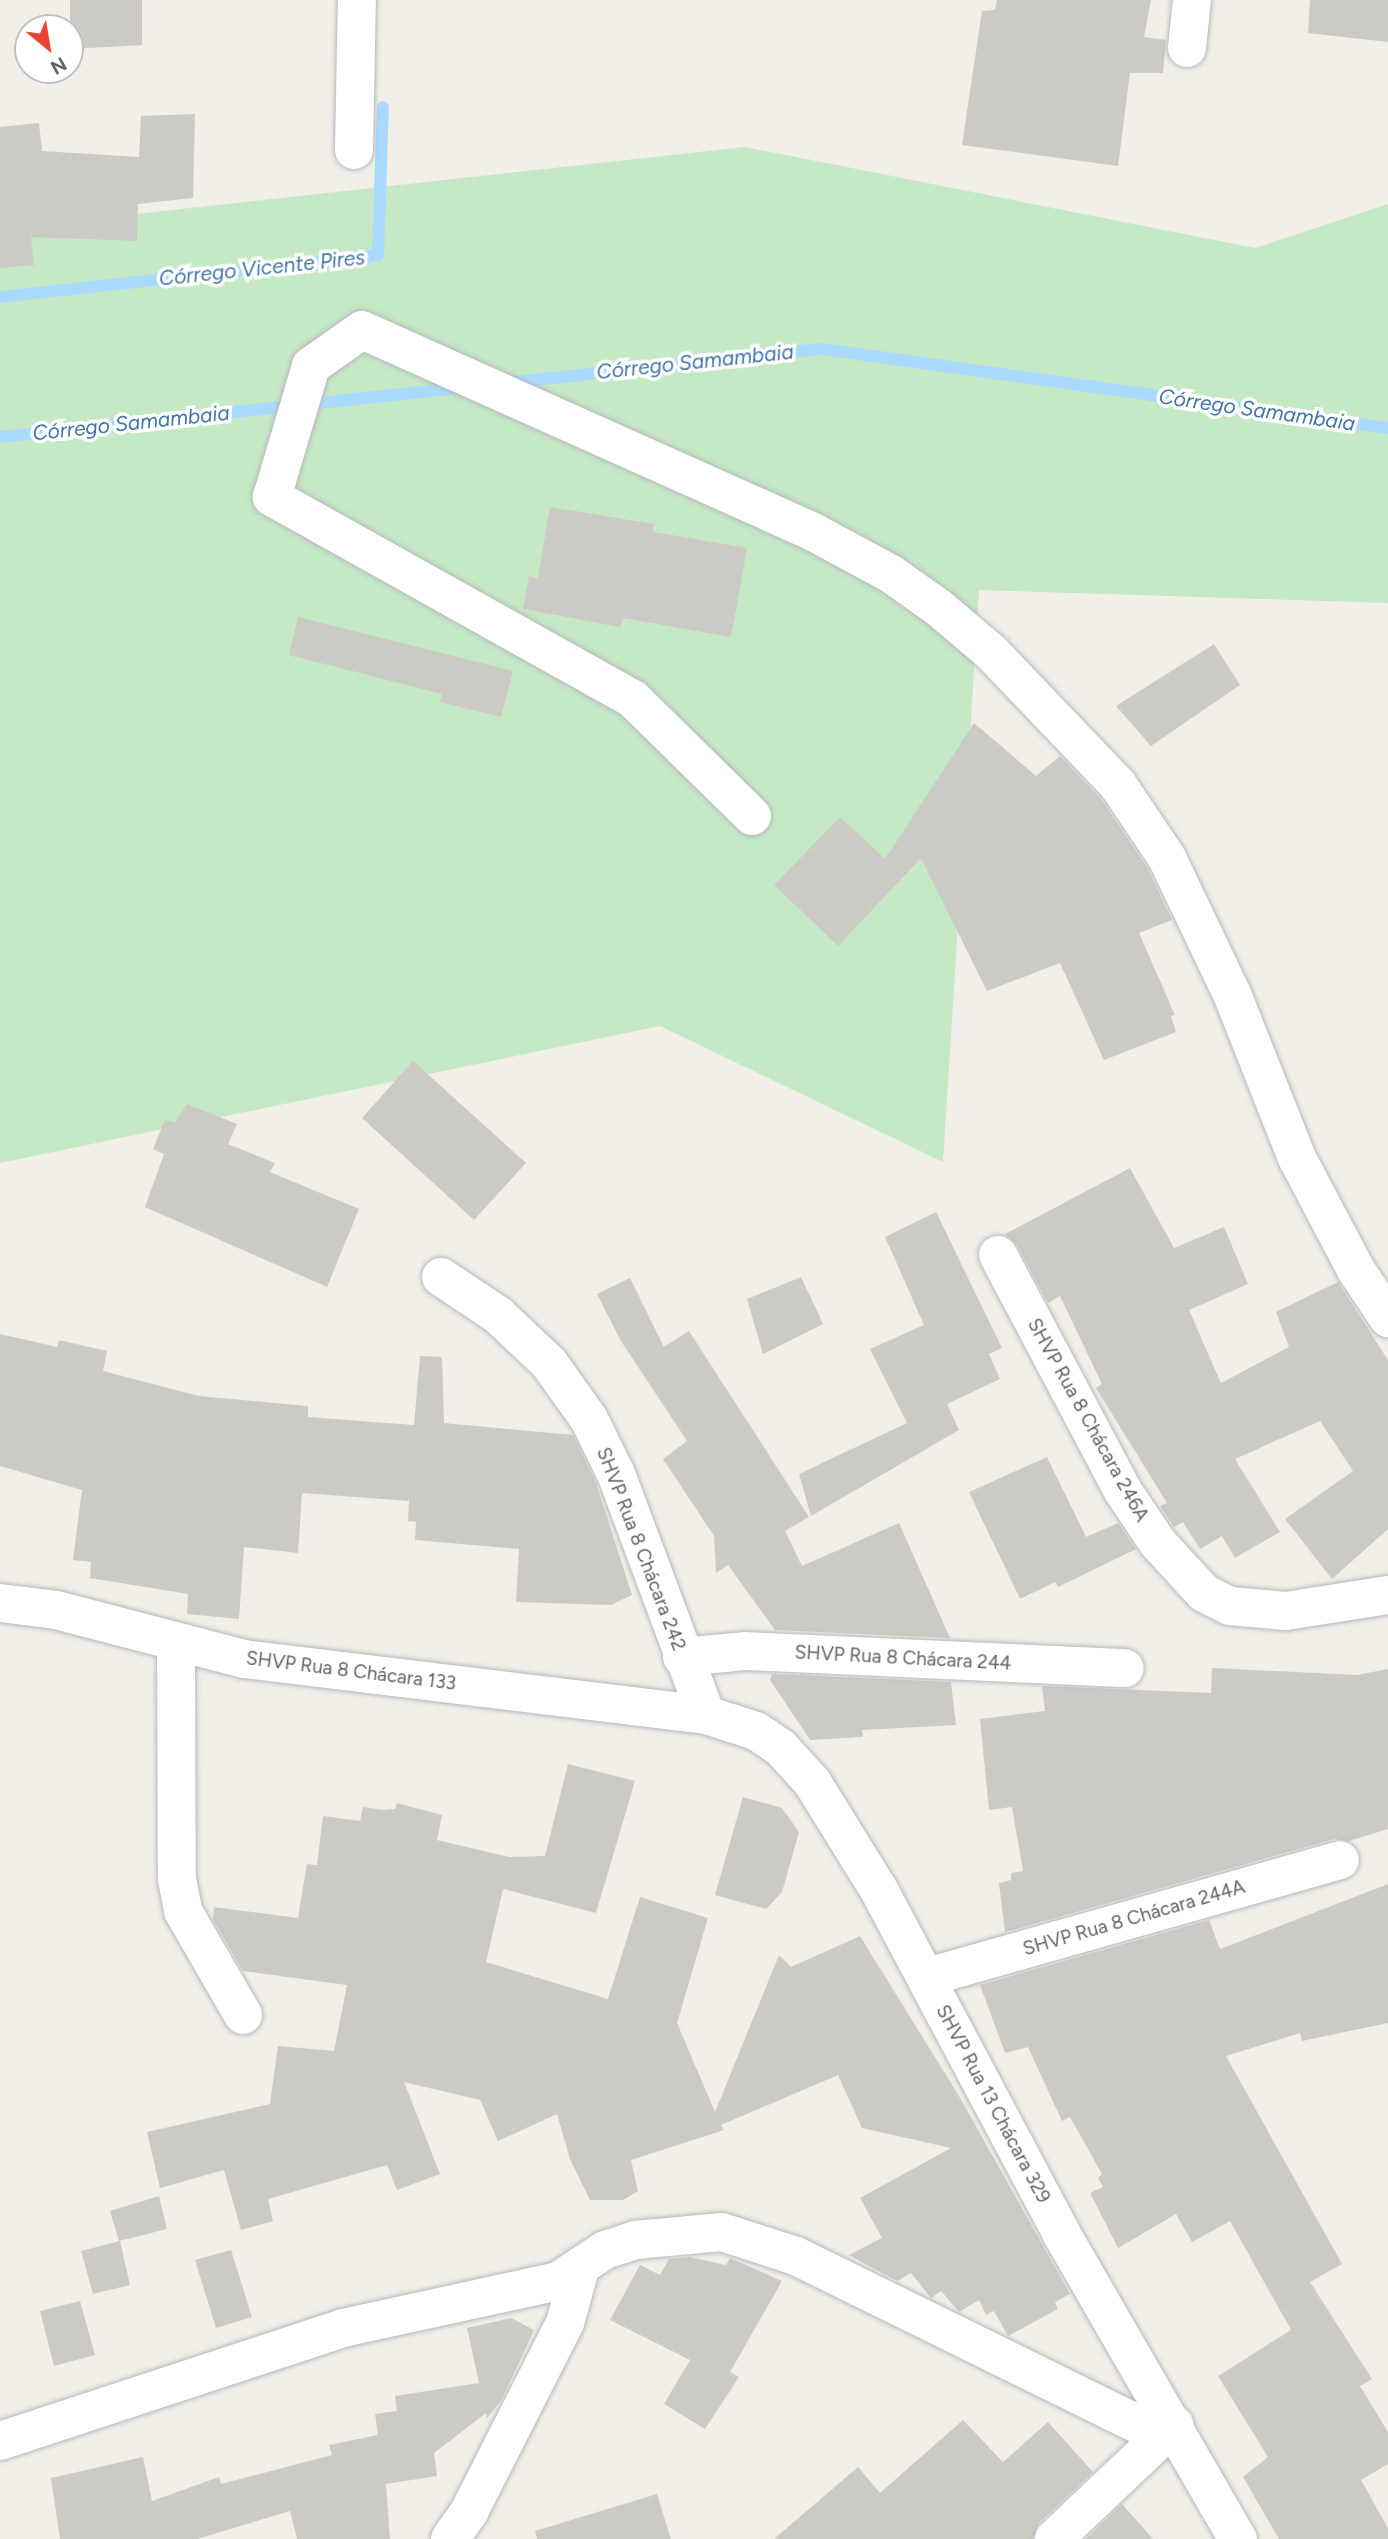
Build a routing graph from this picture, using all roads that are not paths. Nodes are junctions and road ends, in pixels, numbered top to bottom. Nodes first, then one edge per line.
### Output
1 (357, 0) edge
2 (1192, 0) edge
3 (1186, 48) dead end
4 (354, 150) dead end
5 (752, 816) dead end
6 (998, 1255) dead end
7 (441, 1277) dead end
8 (1388, 1318) edge
9 (1388, 1595) edge
10 (0, 1603) edge
11 (176, 1643) junction
12 (682, 1657) junction
13 (1125, 1668) dead end
14 (706, 1715) junction
15 (1340, 1860) dead end
16 (927, 1977) junction
17 (243, 2015) dead end
18 (580, 2269) junction
19 (1169, 2431) junction
20 (0, 2441) edge
21 (450, 2539) edge
22 (1054, 2539) edge
23 (1238, 2539) edge

1 - 4 street
2 - 3 street
5 - 8 street
6 - 9 street, SHVP Rua 8 Chácara 246A
7 - 12 street, SHVP Rua 8 Chácara 242
10 - 11 street, SHVP Rua 8 Chácara 133
11 - 14 street, SHVP Rua 8 Chácara 133
11 - 17 street
12 - 13 street, SHVP Rua 8 Chácara 244
12 - 14 street, SHVP Rua 8 Chácara 242
14 - 16 street, SHVP Rua 13 Chácara 329
15 - 16 street, SHVP Rua 8 Chácara 244A
16 - 19 street, SHVP Rua 13 Chácara 329
18 - 19 street
18 - 20 street
18 - 21 street
19 - 22 street
19 - 23 street, SHVP Rua 13 Chácara 329

